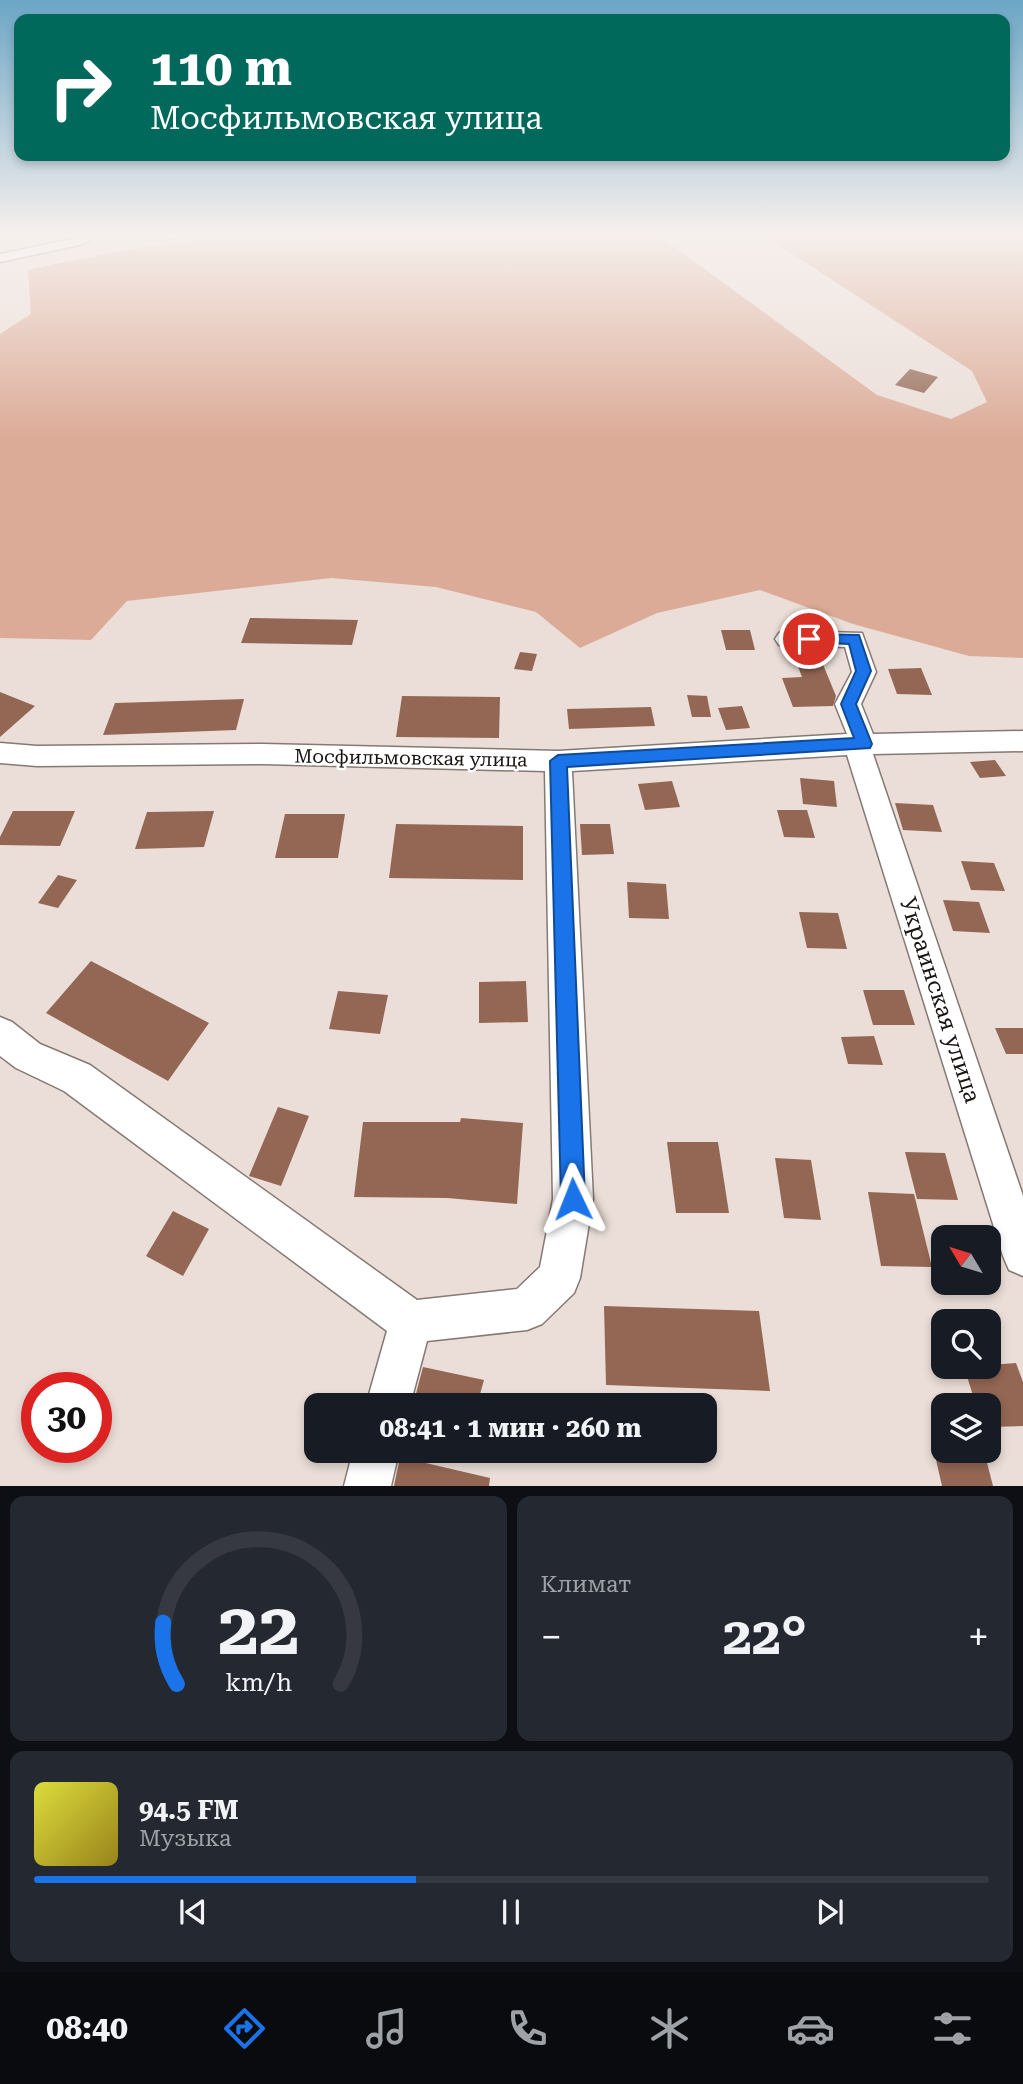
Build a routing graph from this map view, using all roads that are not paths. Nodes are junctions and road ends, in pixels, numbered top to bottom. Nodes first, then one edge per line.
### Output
1 (787, 639) dead end
2 (1023, 741) edge
3 (860, 744) junction
4 (0, 753) edge
5 (558, 761) junction
6 (0, 1034) edge
7 (1023, 1256) edge
8 (411, 1322) junction
9 (391, 1393) edge
10 (373, 1463) edge
11 (367, 1486) edge

1 - 3 street
2 - 3 street, Мосфильмовская улица
3 - 5 street, Мосфильмовская улица
3 - 7 street, Украинская улица
4 - 5 street, Мосфильмовская улица
5 - 8 street
6 - 8 street
8 - 9 street
10 - 11 street

